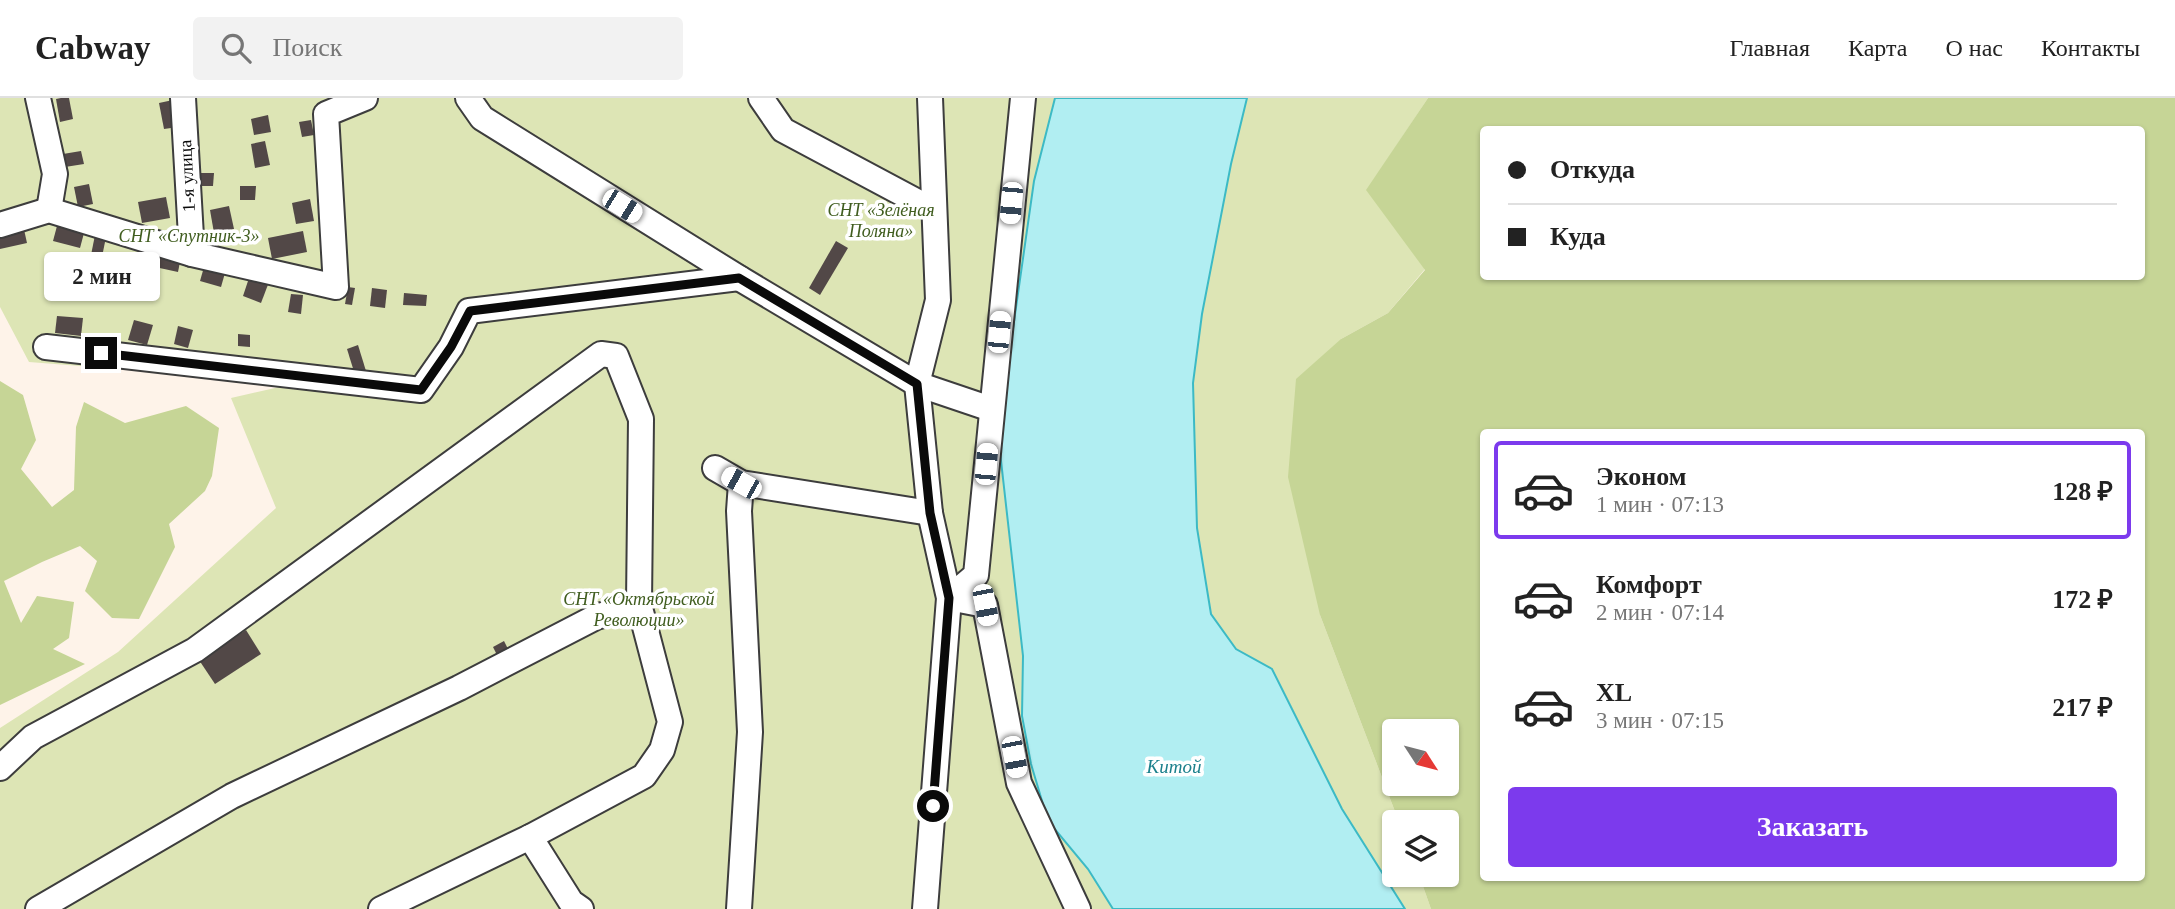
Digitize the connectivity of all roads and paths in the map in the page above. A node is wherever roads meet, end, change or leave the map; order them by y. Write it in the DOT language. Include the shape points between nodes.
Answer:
graph roads {
  1 [pos="37,98"];
  2 [pos="183,98"];
  3 [pos="365,98"];
  4 [pos="468,98"];
  5 [pos="761,98"];
  6 [pos="930,98"];
  7 [pos="1023,98"];
  8 [pos="49,210"];
  9 [pos="933,210"];
  10 [pos="0,225"];
  11 [pos="192,254"];
  12 [pos="739,278"];
  13 [pos="46,346"];
  14 [pos="917,384"];
  15 [pos="991,409"];
  16 [pos="715,468"];
  17 [pos="741,483"];
  18 [pos="930,513"];
  19 [pos="949,598"];
  20 [pos="639,604"];
  21 [pos="0,768"];
  22 [pos="530,836"];
  23 [pos="74,901"];
  24 [pos="38,909"];
  25 [pos="381,909"];
  26 [pos="581,909"];
  27 [pos="739,909"];
  28 [pos="925,909"];
  29 [pos="1078,909"];
  1 -- 8 [label="street" via="55,174"];
  2 -- 11 [label="street, 1-я улица"];
  3 -- 11 [label="street" via="326,114 336,287"];
  4 -- 12 [label="street" via="482,118"];
  5 -- 9 [label="street" via="783,130"];
  6 -- 9 [label="street"];
  7 -- 15 [label="street"];
  8 -- 10 [label="street"];
  8 -- 11 [label="street"];
  9 -- 14 [label="street" via="938,300"];
  12 -- 13 [label="street" via="470,311 421,390"];
  12 -- 14 [label="street"];
  14 -- 15 [label="street"];
  14 -- 18 [label="street"];
  15 -- 19 [label="street" via="976,575"];
  16 -- 17 [label="street"];
  17 -- 18 [label="street"];
  17 -- 27 [label="street" via="738,511 750,732"];
  18 -- 19 [label="street"];
  19 -- 28 [label="street"];
  19 -- 29 [label="street" via="985,605 1019,783"];
  20 -- 21 [label="street" via="641,419 617,356 601,354 195,650 33,737"];
  20 -- 22 [label="street" via="670,722 662,751 643,776"];
  20 -- 23 [label="street" via="596,617 232,796"];
  22 -- 25 [label="street"];
  22 -- 26 [label="street" via="571,902"];
  23 -- 24 [label="street"];
}
